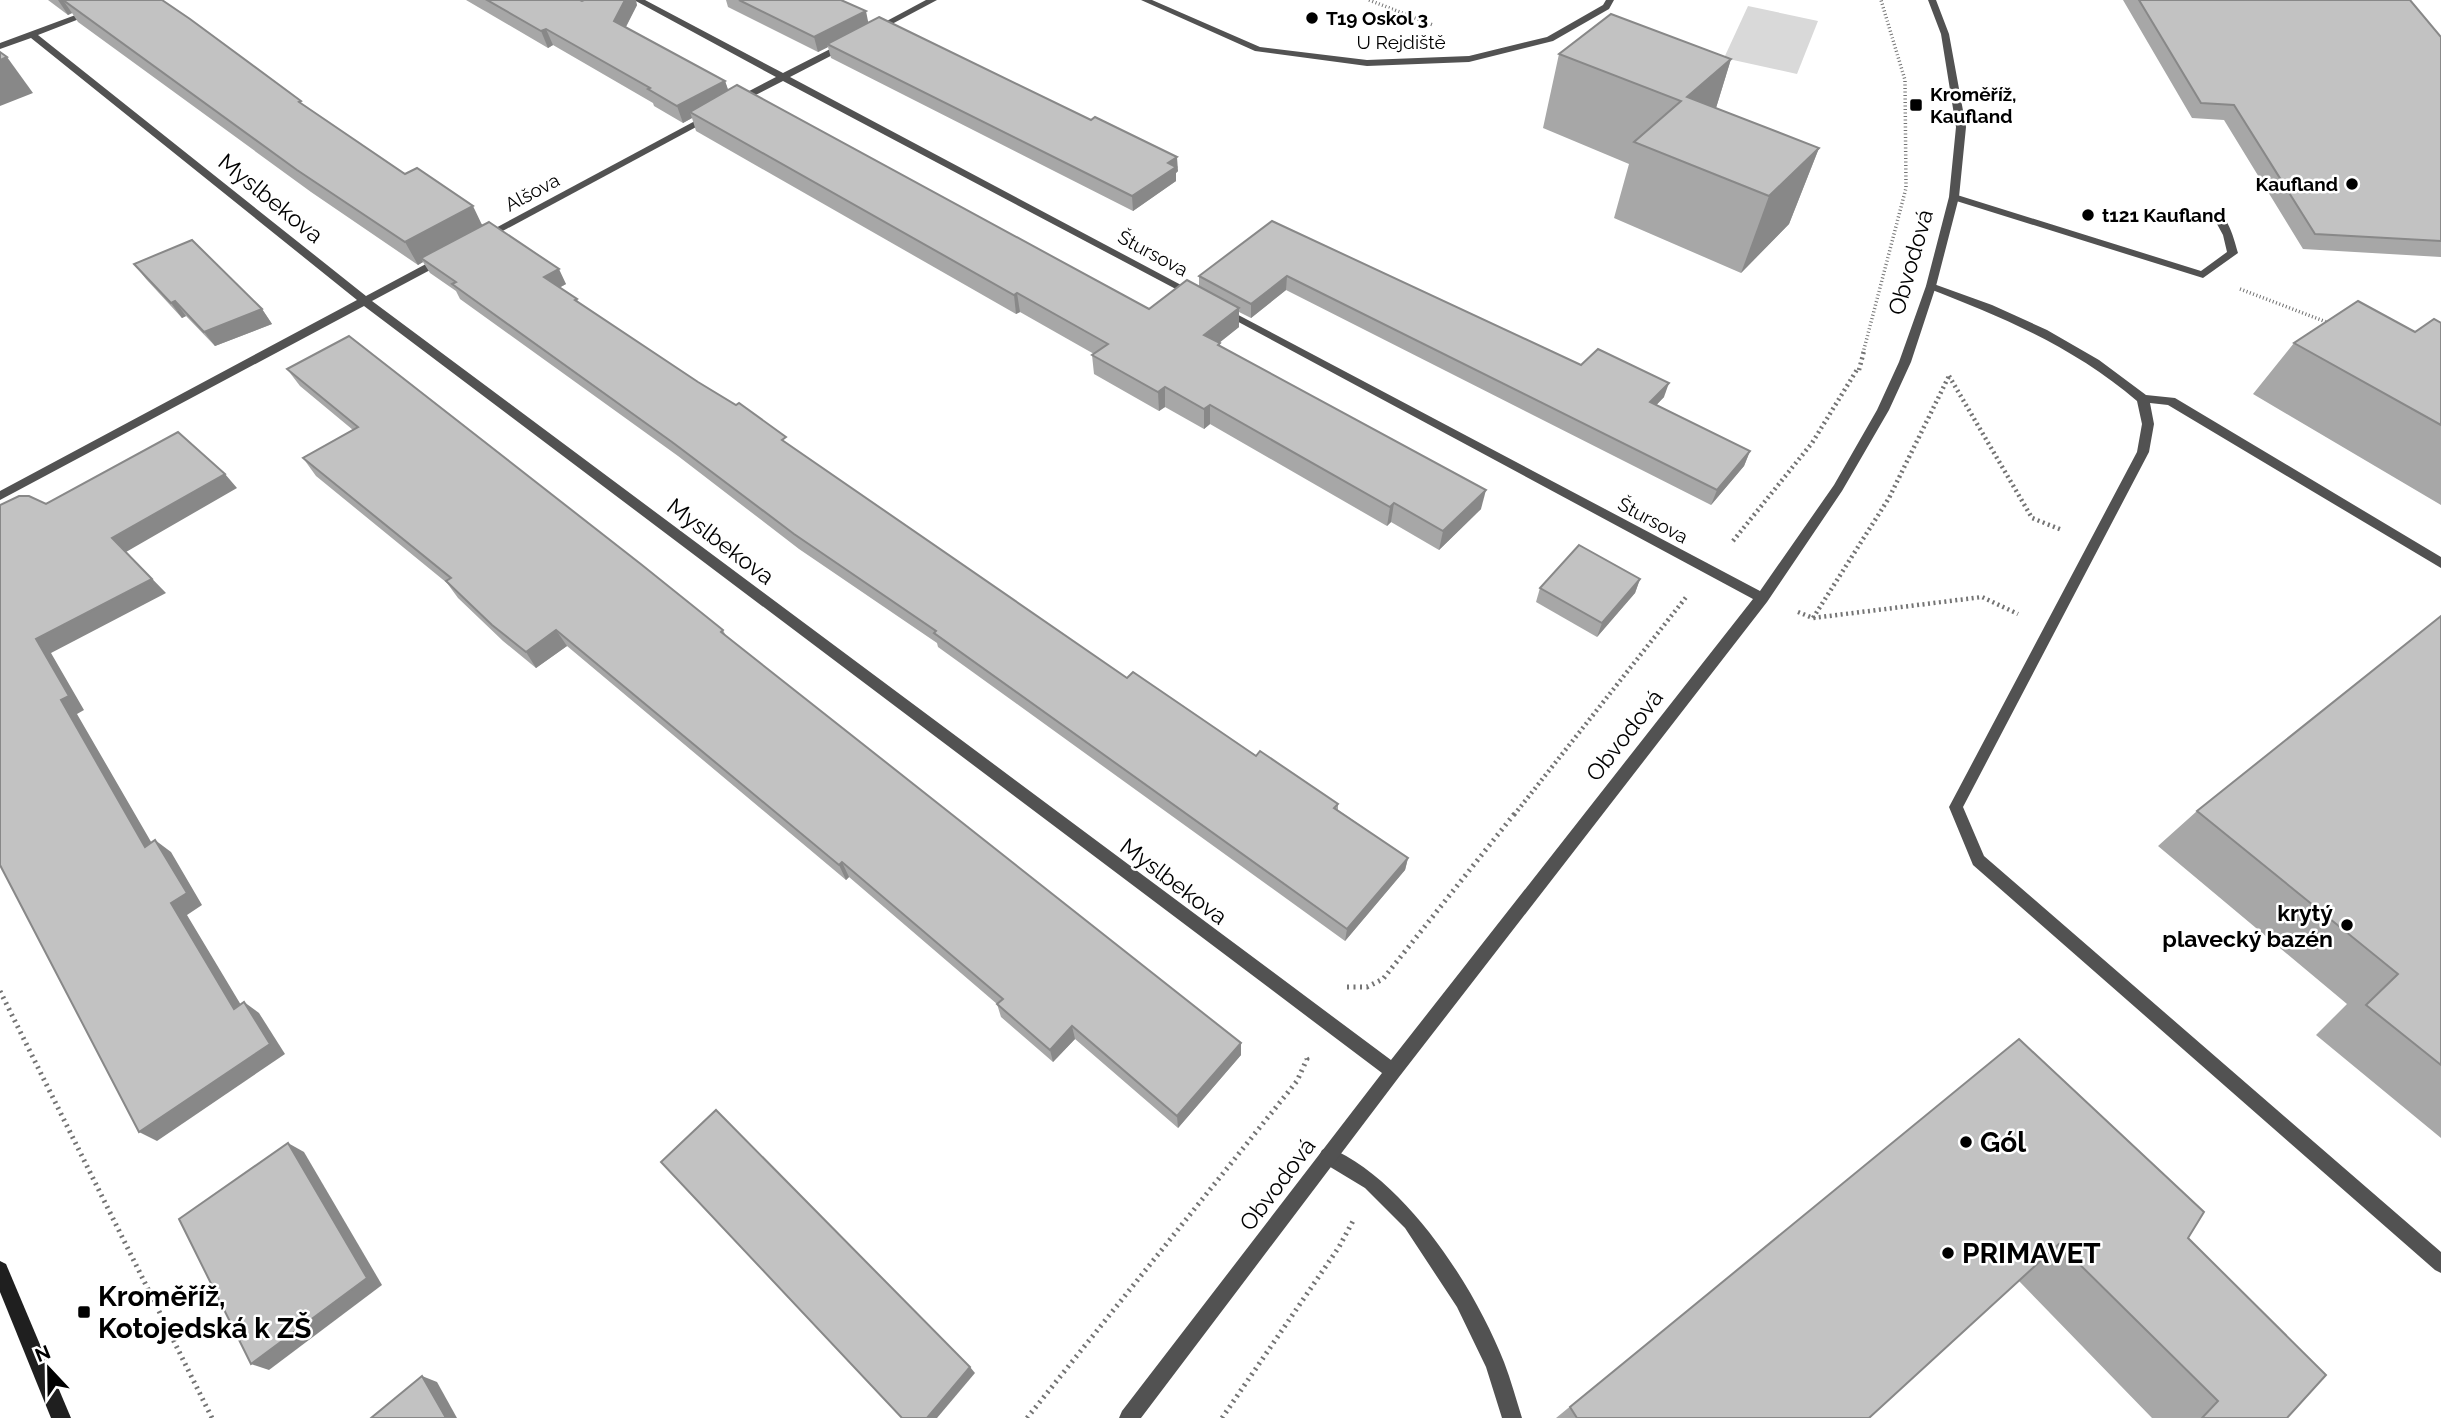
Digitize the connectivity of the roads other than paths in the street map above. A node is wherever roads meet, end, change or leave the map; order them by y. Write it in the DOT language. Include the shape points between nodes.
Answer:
graph roads {
  1 [pos="124,0"];
  2 [pos="638,0"];
  3 [pos="933,0"];
  4 [pos="1145,0"];
  5 [pos="1610,0"];
  6 [pos="1932,0"];
  7 [pos="32,34"];
  8 [pos="864,35"];
  9 [pos="852,41"];
  10 [pos="0,46"];
  11 [pos="783,76"];
  12 [pos="1954,197"];
  13 [pos="2216,213"];
  14 [pos="467,246"];
  15 [pos="454,253"];
  16 [pos="1931,286"];
  17 [pos="365,300"];
  18 [pos="1203,300"];
  19 [pos="1215,306"];
  20 [pos="2143,400"];
  21 [pos="0,496"];
  22 [pos="2441,563"];
  23 [pos="1762,598"];
  24 [pos="1393,1071"];
  25 [pos="1328,1156"];
  26 [pos="2441,1264"];
  27 [pos="0,1270"];
  28 [pos="61,1418"];
  29 [pos="1129,1418"];
  30 [pos="1512,1418"];
  1 -- 7 [label="street"];
  2 -- 11 [label="street, Štursova"];
  3 -- 8 [label="street"];
  4 -- 5 [label="street, U Rejdiště" via="1258,49 1367,63 1469,59 1550,39 1606,7"];
  6 -- 12 [label="street, Obvodová" via="1945,34 1961,127"];
  7 -- 10 [label="street"];
  7 -- 17 [label="street, Myslbekova"];
  9 -- 11 [label="street, Alšova"];
  11 -- 14 [label="street, Alšova"];
  11 -- 18 [label="street, Štursova"];
  12 -- 13 [label="street" via="2203,275 2233,253"];
  12 -- 16 [label="street, Obvodová"];
  15 -- 17 [label="street"];
  16 -- 20 [label="street" via="2024,322 2101,367"];
  16 -- 23 [label="street, Obvodová" via="1883,410 1838,488"];
  17 -- 21 [label="street"];
  17 -- 24 [label="street, Myslbekova"];
  19 -- 23 [label="street, Štursova"];
  20 -- 22 [label="street" via="2171,401"];
  20 -- 26 [label="street" via="2148,424 2143,452 1956,807 1978,860"];
  23 -- 24 [label="street, Obvodová"];
  24 -- 25 [label="street, Obvodová"];
  25 -- 29 [label="street, Obvodová"];
  25 -- 30 [label="street" via="1371,1182 1411,1222 1464,1300 1495,1364"];
  27 -- 28 [label="main road"];
}
